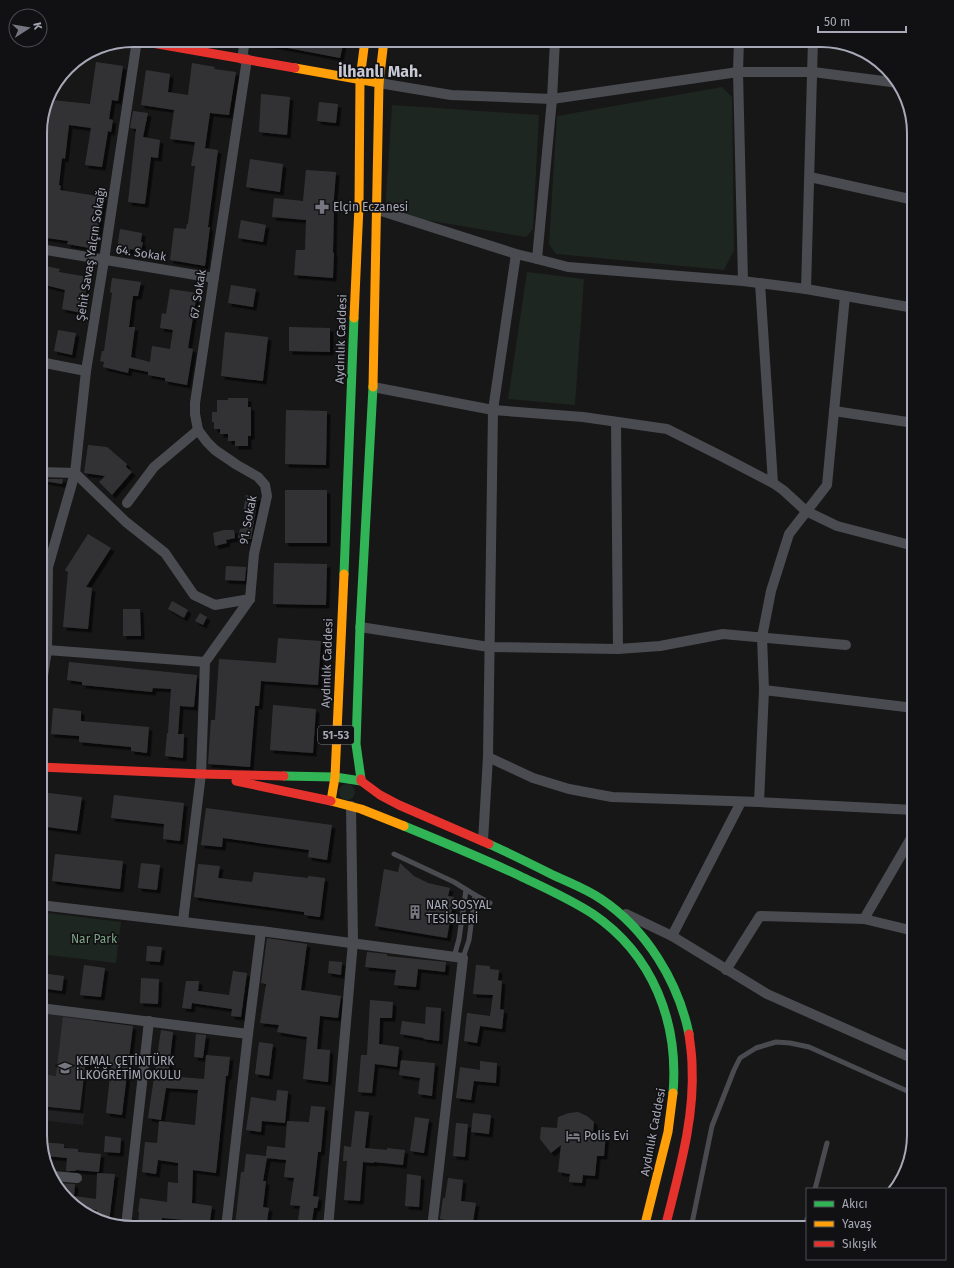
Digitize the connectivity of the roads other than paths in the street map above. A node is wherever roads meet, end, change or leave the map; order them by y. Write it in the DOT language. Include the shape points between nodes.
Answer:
graph roads {
  1 [pos="135,47"];
  2 [pos="176,47"];
  3 [pos="245,47"];
  4 [pos="364,47"];
  5 [pos="383,47"];
  6 [pos="555,47"];
  7 [pos="739,47"];
  8 [pos="813,47"];
  9 [pos="244,59"];
  10 [pos="738,72"];
  11 [pos="813,72"];
  12 [pos="360,79"];
  13 [pos="891,82"];
  14 [pos="379,83"];
  15 [pos="552,99"];
  16 [pos="810,177"];
  17 [pos="907,198"];
  18 [pos="378,210"];
  19 [pos="47,250"];
  20 [pos="516,254"];
  21 [pos="537,259"];
  22 [pos="104,260"];
  23 [pos="214,278"];
  24 [pos="743,281"];
  25 [pos="760,283"];
  26 [pos="806,289"];
  27 [pos="845,296"];
  28 [pos="907,307"];
  29 [pos="47,363"];
  30 [pos="86,371"];
  31 [pos="373,387"];
  32 [pos="493,410"];
  33 [pos="834,411"];
  34 [pos="616,422"];
  35 [pos="907,422"];
  36 [pos="198,430"];
  37 [pos="47,472"];
  38 [pos="75,473"];
  39 [pos="773,483"];
  40 [pos="127,503"];
  41 [pos="806,511"];
  42 [pos="907,544"];
  43 [pos="47,558"];
  44 [pos="250,599"];
  45 [pos="360,627"];
  46 [pos="762,637"];
  47 [pos="846,645"];
  48 [pos="489,647"];
  49 [pos="618,649"];
  50 [pos="47,650"];
  51 [pos="205,662"];
  52 [pos="764,690"];
  53 [pos="907,707"];
  54 [pos="488,756"];
  55 [pos="47,767"];
  56 [pos="201,774"];
  57 [pos="334,777"];
  58 [pos="361,781"];
  59 [pos="332,801"];
  60 [pos="741,802"];
  61 [pos="759,802"];
  62 [pos="358,803"];
  63 [pos="907,810"];
  64 [pos="483,841"];
  65 [pos="907,845"];
  66 [pos="394,854"];
  67 [pos="466,890"];
  68 [pos="475,895"];
  69 [pos="490,903"];
  70 [pos="47,906"];
  71 [pos="613,908"];
  72 [pos="864,919"];
  73 [pos="182,921"];
  74 [pos="907,929"];
  75 [pos="261,931"];
  76 [pos="672,936"];
  77 [pos="353,942"];
  78 [pos="459,957"];
  79 [pos="726,970"];
  80 [pos="47,1009"];
  81 [pos="149,1021"];
  82 [pos="248,1034"];
  83 [pos="907,1056"];
  84 [pos="907,1091"];
  85 [pos="827,1143"];
  86 [pos="58,1176"];
  87 [pos="77,1178"];
  88 [pos="815,1188"];
  89 [pos="127,1220"];
  90 [pos="227,1221"];
  91 [pos="329,1221"];
  92 [pos="433,1221"];
  93 [pos="646,1221"];
  94 [pos="667,1221"];
  95 [pos="692,1221"];
  1 -- 22 [label="street, Şehit Savaş Yalçın Sokağı"];
  2 -- 9 [label="main road"];
  3 -- 9 [label="street, 67. Sokak"];
  4 -- 12 [label="main road, Aydınlık Caddesi / 51-53"];
  5 -- 14 [label="main road, 51-53"];
  6 -- 15 [label="street"];
  7 -- 10 [label="street"];
  8 -- 11 [label="street"];
  9 -- 12 [label="main road"];
  9 -- 23 [label="street, 67. Sokak"];
  10 -- 11 [label="street"];
  10 -- 15 [label="street"];
  10 -- 24 [label="street"];
  11 -- 13 [label="street"];
  11 -- 16 [label="street"];
  12 -- 14 [label="main road"];
  12 -- 57 [label="main road, Aydınlık Caddesi / 51-53" via="358,206"];
  14 -- 15 [label="street" via="451,95"];
  14 -- 18 [label="main road, 51-53"];
  15 -- 21 [label="street"];
  16 -- 17 [label="street"];
  16 -- 26 [label="street"];
  18 -- 20 [label="street"];
  18 -- 31 [label="main road, 51-53"];
  19 -- 22 [label="street, 64. Sokak"];
  20 -- 21 [label="street"];
  20 -- 32 [label="street"];
  21 -- 24 [label="street" via="568,267"];
  22 -- 23 [label="street, 64. Sokak"];
  22 -- 30 [label="street, Şehit Savaş Yalçın Sokağı"];
  23 -- 36 [label="street, 67. Sokak" via="195,403"];
  24 -- 25 [label="street"];
  25 -- 26 [label="street"];
  25 -- 39 [label="street"];
  26 -- 27 [label="street"];
  27 -- 28 [label="street"];
  27 -- 33 [label="street"];
  29 -- 30 [label="street"];
  30 -- 38 [label="street, Şehit Savaş Yalçın Sokağı"];
  31 -- 32 [label="street"];
  31 -- 45 [label="main road, 51-53"];
  32 -- 34 [label="street"];
  32 -- 48 [label="street"];
  33 -- 35 [label="street"];
  33 -- 41 [label="street" via="827,485"];
  34 -- 39 [label="street" via="667,430"];
  34 -- 49 [label="street"];
  36 -- 40 [label="street" via="154,467"];
  36 -- 44 [label="street, 91. Sokak" via="216,450 265,484 267,496 254,554"];
  37 -- 38 [label="street"];
  38 -- 43 [label="street, Şehit Savaş Yalçın Sokağı"];
  38 -- 44 [label="street" via="126,522 165,553 194,595 214,605"];
  39 -- 41 [label="street"];
  41 -- 42 [label="street" via="837,526"];
  41 -- 46 [label="street" via="789,534 771,591"];
  44 -- 51 [label="street"];
  45 -- 48 [label="street"];
  45 -- 58 [label="main road, 51-53" via="356,744"];
  46 -- 47 [label="street"];
  46 -- 49 [label="street" via="724,634 660,646"];
  46 -- 52 [label="street"];
  48 -- 49 [label="street"];
  48 -- 54 [label="street"];
  50 -- 51 [label="street"];
  51 -- 56 [label="street"];
  52 -- 53 [label="street"];
  52 -- 61 [label="street"];
  54 -- 60 [label="street" via="533,778 569,790 612,797"];
  54 -- 64 [label="street"];
  55 -- 56 [label="main road"];
  56 -- 57 [label="main road"];
  56 -- 59 [label="main road"];
  56 -- 73 [label="street"];
  57 -- 58 [label="main road"];
  57 -- 59 [label="main road, Aydınlık Caddesi / 51-53"];
  58 -- 62 [label="main road"];
  58 -- 64 [label="main road" via="386,798"];
  59 -- 62 [label="main road, Aydınlık Caddesi"];
  60 -- 61 [label="street"];
  60 -- 76 [label="street"];
  61 -- 63 [label="street"];
  62 -- 77 [label="street"];
  62 -- 93 [label="main road, Aydınlık Caddesi" via="491,862 581,906 624,940 649,975 667,1013 674,1077 670,1119"];
  64 -- 71 [label="main road" via="589,892"];
  65 -- 72 [label="street"];
  66 -- 67 [label="lane"];
  67 -- 68 [label="lane"];
  67 -- 78 [label="lane"];
  68 -- 69 [label="lane"];
  68 -- 78 [label="lane" via="468,940"];
  70 -- 73 [label="street"];
  71 -- 76 [label="street"];
  71 -- 94 [label="main road" via="639,932 656,953 680,1001 692,1045 694,1068 688,1132"];
  72 -- 74 [label="street"];
  72 -- 79 [label="street" via="760,916"];
  73 -- 75 [label="street"];
  75 -- 77 [label="street"];
  75 -- 82 [label="street"];
  76 -- 79 [label="street"];
  77 -- 78 [label="street"];
  77 -- 91 [label="street"];
  78 -- 92 [label="street"];
  79 -- 83 [label="street" via="767,994"];
  80 -- 81 [label="street"];
  81 -- 82 [label="street"];
  81 -- 89 [label="street"];
  82 -- 90 [label="street"];
  84 -- 95 [label="lane" via="805,1046 776,1042 746,1053 740,1058 734,1070 712,1126"];
  85 -- 88 [label="lane"];
  86 -- 87 [label="street"];
}
